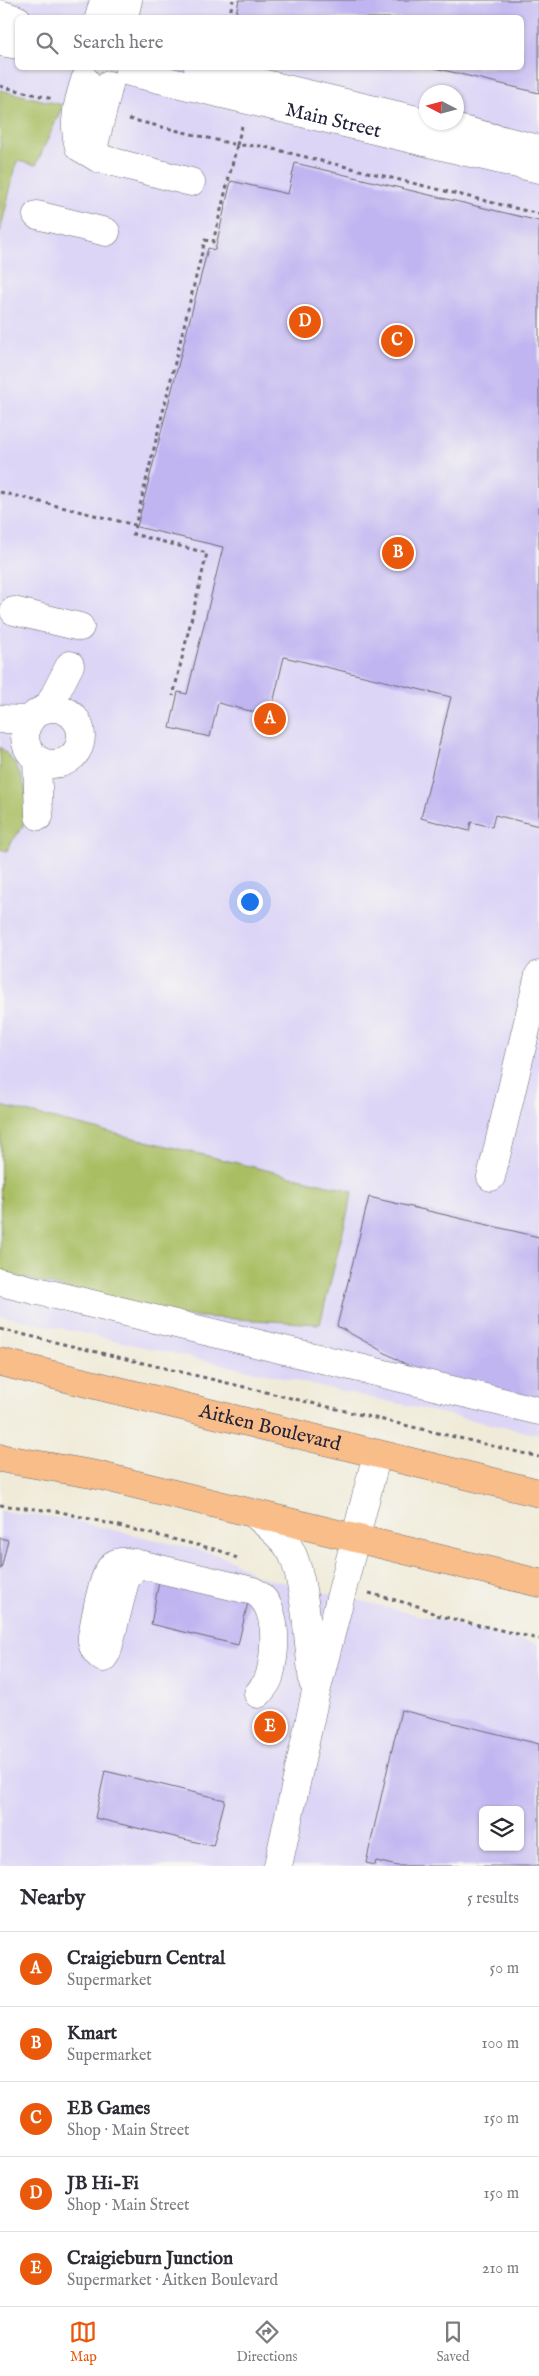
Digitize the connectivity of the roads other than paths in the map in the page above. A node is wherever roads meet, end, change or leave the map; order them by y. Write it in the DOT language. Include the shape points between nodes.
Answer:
graph roads {
  1 [pos="104,0"];
  2 [pos="128,0"];
  3 [pos="0,14"];
  4 [pos="101,15"];
  5 [pos="125,15"];
  6 [pos="15,19"];
  7 [pos="0,42"];
  8 [pos="15,44"];
  9 [pos="207,70"];
  10 [pos="106,74"];
  11 [pos="419,120"];
  12 [pos="461,130"];
  13 [pos="539,149"];
  14 [pos="539,169"];
  15 [pos="191,182"];
  16 [pos="37,215"];
  17 [pos="106,232"];
  18 [pos="14,612"];
  19 [pos="80,627"];
  20 [pos="0,719"];
  21 [pos="0,730"];
  22 [pos="539,975"];
  23 [pos="491,1177"];
  24 [pos="0,1282"];
  25 [pos="0,1362"];
  26 [pos="539,1411"];
  27 [pos="377,1454"];
  28 [pos="0,1458"];
  29 [pos="539,1493"];
  30 [pos="253,1513"];
  31 [pos="356,1538"];
  32 [pos="539,1583"];
  33 [pos="103,1658"];
  34 [pos="258,1694"];
  35 [pos="315,1696"];
  36 [pos="278,1866"];
  1 -- 4 [label="street"];
  2 -- 5 [label="street"];
  3 -- 6 [label="street"];
  7 -- 8 [label="street"];
  9 -- 11 [label="street, Main Street"];
  10 -- 14 [label="street, Main Street"];
  10 -- 15 [label="street" via="94,145 98,158"];
  12 -- 13 [label="street, Main Street"];
  16 -- 17 [label="street"];
  18 -- 19 [label="street"];
  20 -- 21 [label="street" via="45,734"];
  22 -- 23 [label="street"];
  24 -- 26 [label="street"];
  25 -- 27 [label="main road, Aitken Boulevard"];
  27 -- 29 [label="main road, Aitken Boulevard"];
  27 -- 31 [label="street"];
  28 -- 30 [label="main road" via="97,1475"];
  30 -- 31 [label="main road"];
  30 -- 35 [label="street" via="290,1549 300,1578"];
  31 -- 32 [label="main road"];
  31 -- 35 [label="street"];
  33 -- 34 [label="street" via="91,1642 106,1578 112,1565 136,1563 261,1595 271,1609 274,1641 269,1677"];
  35 -- 36 [label="street"];
}
